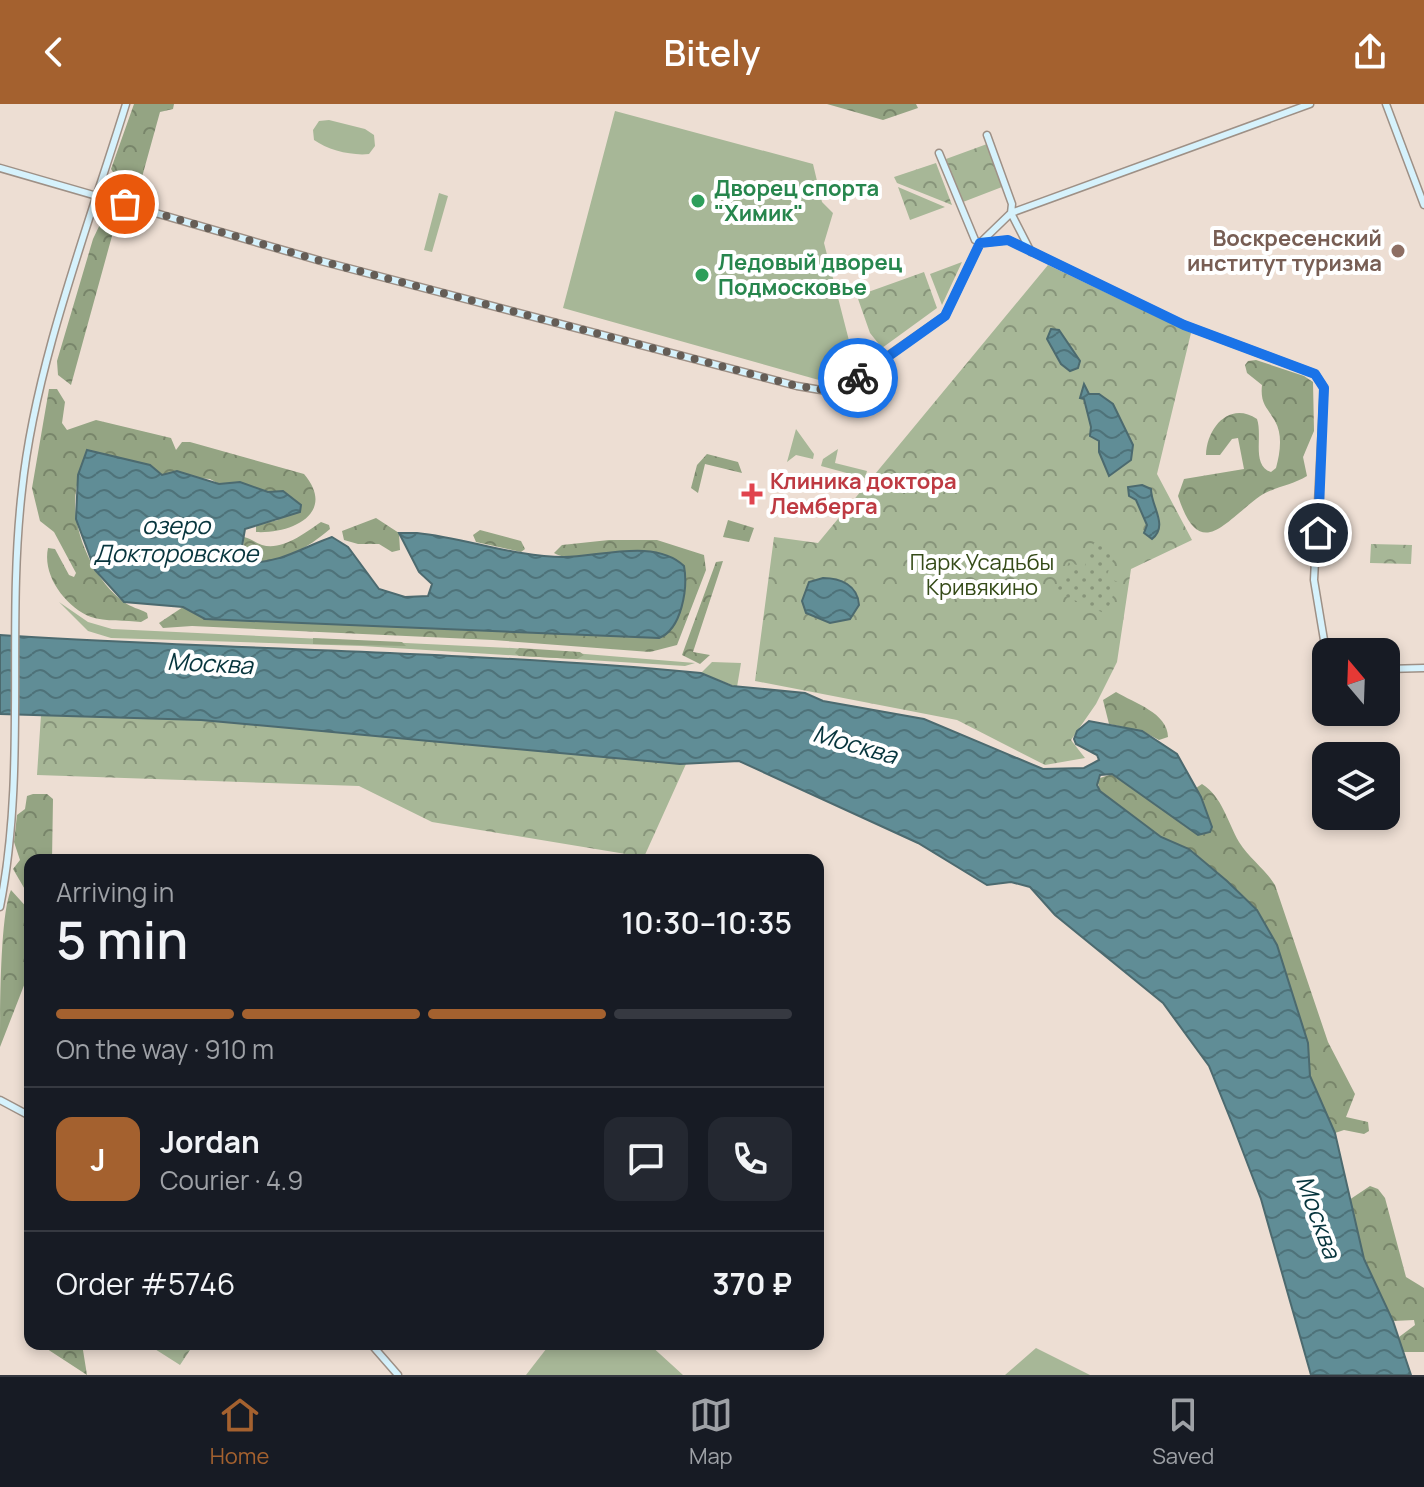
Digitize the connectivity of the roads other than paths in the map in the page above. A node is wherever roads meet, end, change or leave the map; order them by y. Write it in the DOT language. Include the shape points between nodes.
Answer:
graph roads {
  1 [pos="126,104"];
  2 [pos="1310,104"];
  3 [pos="1386,104"];
  4 [pos="987,135"];
  5 [pos="939,153"];
  6 [pos="0,168"];
  7 [pos="98,198"];
  8 [pos="1424,205"];
  9 [pos="1011,213"];
  10 [pos="980,243"];
  11 [pos="1031,252"];
  12 [pos="1324,638"];
  13 [pos="1424,668"];
  14 [pos="1400,669"];
  15 [pos="0,907"];
  16 [pos="0,1100"];
  17 [pos="24,1113"];
  18 [pos="376,1350"];
  19 [pos="398,1375"];
  1 -- 7 [label="street"];
  2 -- 9 [label="street"];
  3 -- 8 [label="street"];
  4 -- 9 [label="street"];
  5 -- 10 [label="street"];
  6 -- 7 [label="street"];
  7 -- 10 [label="street" via="827,391 840,389 945,316"];
  7 -- 15 [label="street" via="26,457 6,874"];
  9 -- 10 [label="street"];
  9 -- 11 [label="street"];
  10 -- 11 [label="street" via="1002,239"];
  11 -- 12 [label="street" via="1184,325 1321,380 1314,580"];
  13 -- 14 [label="street"];
  16 -- 17 [label="street"];
  18 -- 19 [label="street"];
}
